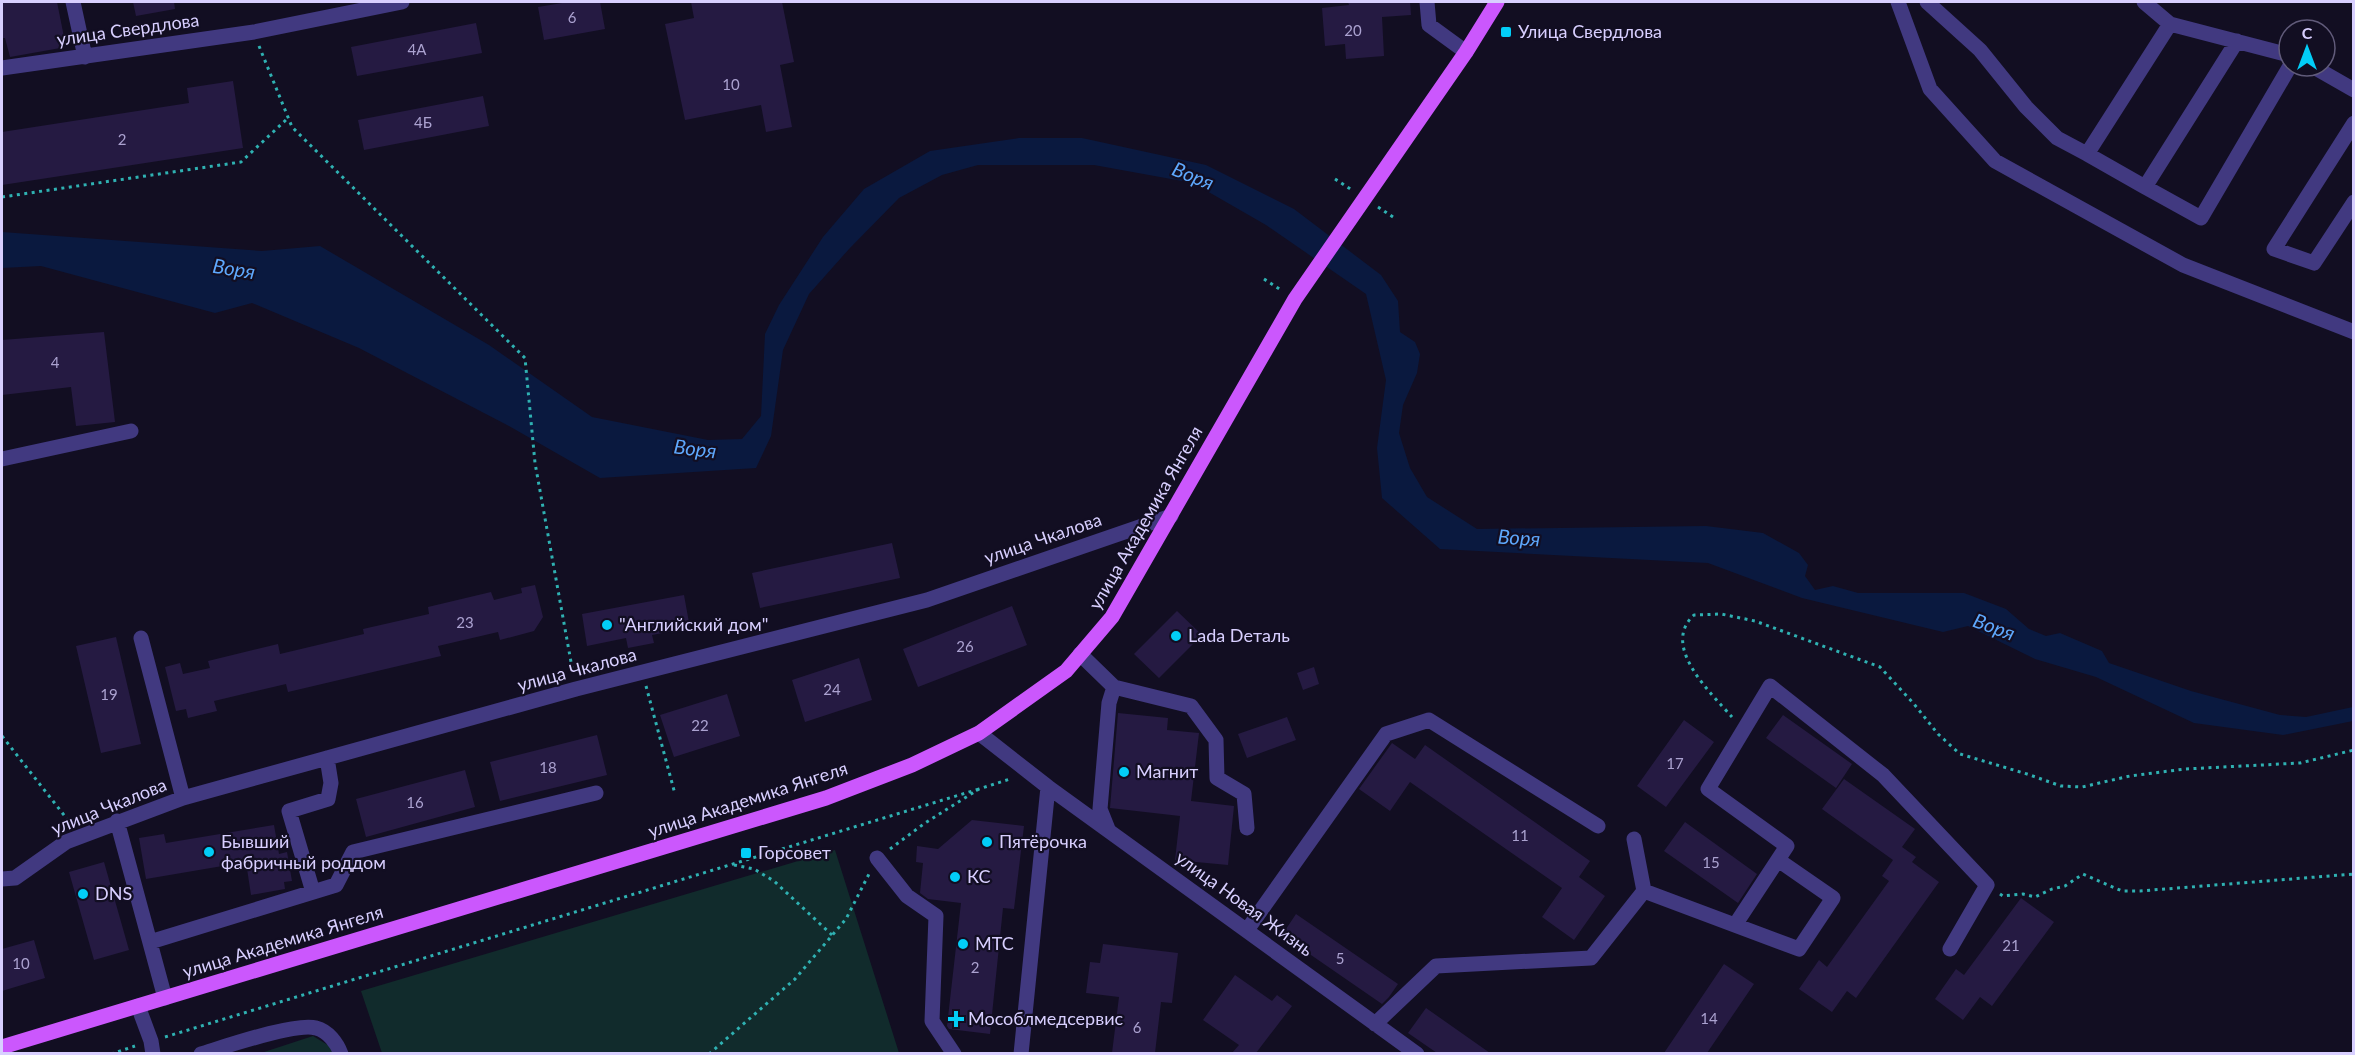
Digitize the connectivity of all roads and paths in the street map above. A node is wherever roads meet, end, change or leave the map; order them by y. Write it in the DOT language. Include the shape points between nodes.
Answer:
graph roads {
  1 [pos="73,2"];
  2 [pos="402,2"];
  3 [pos="1427,2"];
  4 [pos="1497,2"];
  5 [pos="1898,2"];
  6 [pos="1926,2"];
  7 [pos="2144,2"];
  8 [pos="2170,24"];
  9 [pos="254,32"];
  10 [pos="2237,41"];
  11 [pos="1466,52"];
  12 [pos="2277,52"];
  13 [pos="85,57"];
  14 [pos="2,68"];
  15 [pos="2283,78"];
  16 [pos="2333,78"];
  17 [pos="2354,90"];
  18 [pos="288,118"];
  19 [pos="2354,123"];
  20 [pos="2087,154"];
  21 [pos="2145,187"];
  22 [pos="2,197"];
  23 [pos="1365,198"];
  24 [pos="2354,202"];
  25 [pos="1396,219"];
  26 [pos="1264,279"];
  27 [pos="1295,299"];
  28 [pos="2354,332"];
  29 [pos="131,431"];
  30 [pos="2,459"];
  31 [pos="1171,516"];
  32 [pos="141,638"];
  33 [pos="1080,654"];
  34 [pos="642,672"];
  35 [pos="1113,687"];
  36 [pos="576,689"];
  37 [pos="1744,729"];
  38 [pos="979,733"];
  39 [pos="2,736"];
  40 [pos="2354,750"];
  41 [pos="327,758"];
  42 [pos="1028,770"];
  43 [pos="1048,787"];
  44 [pos="979,789"];
  45 [pos="596,793"];
  46 [pos="675,794"];
  47 [pos="183,798"];
  48 [pos="117,821"];
  49 [pos="1598,826"];
  50 [pos="1247,828"];
  51 [pos="1108,830"];
  52 [pos="81,837"];
  53 [pos="1634,839"];
  54 [pos="877,858"];
  55 [pos="1778,860"];
  56 [pos="732,864"];
  57 [pos="2354,874"];
  58 [pos="2,879"];
  59 [pos="1987,885"];
  60 [pos="1644,891"];
  61 [pos="313,892"];
  62 [pos="1735,925"];
  63 [pos="1246,930"];
  64 [pos="831,934"];
  65 [pos="150,942"];
  66 [pos="1950,949"];
  67 [pos="165,998"];
  68 [pos="138,1006"];
  69 [pos="1375,1024"];
  70 [pos="2,1047"];
  71 [pos="152,1047"];
  72 [pos="111,1053"];
  73 [pos="164,1053"];
  74 [pos="201,1053"];
  75 [pos="341,1053"];
  76 [pos="709,1053"];
  77 [pos="954,1053"];
  78 [pos="1022,1053"];
  79 [pos="1417,1053"];
  1 -- 13 [label="street"];
  2 -- 9 [label="street, улица Свердлова"];
  3 -- 11 [label="street" via="1429,25"];
  4 -- 11 [label="main road, улица Академика Янгеля"];
  5 -- 28 [label="street" via="1930,89 1995,161 2183,265"];
  6 -- 20 [label="street" via="1980,50 2057,138"];
  7 -- 8 [label="street"];
  8 -- 10 [label="street"];
  8 -- 20 [label="street"];
  9 -- 13 [label="street, улица Свердлова"];
  9 -- 18 [label="path"];
  10 -- 12 [label="street"];
  10 -- 21 [label="street"];
  11 -- 23 [label="main road, улица Академика Янгеля"];
  13 -- 14 [label="street, улица Свердлова"];
  15 -- 21 [label="street" via="2201,218"];
  16 -- 17 [label="street"];
  18 -- 22 [label="path" via="241,162"];
  18 -- 36 [label="path" via="292,127 525,358 536,463"];
  19 -- 24 [label="street" via="2274,249 2314,263"];
  20 -- 21 [label="street"];
  23 -- 25 [label="path"];
  23 -- 27 [label="main road, улица Академика Янгеля"];
  26 -- 27 [label="path"];
  27 -- 31 [label="main road, улица Академика Янгеля"];
  29 -- 30 [label="street"];
  31 -- 33 [label="main road, улица Академика Янгеля" via="1112,617"];
  31 -- 34 [label="street, улица Чкалова" via="927,600"];
  32 -- 47 [label="street"];
  33 -- 35 [label="street"];
  33 -- 38 [label="main road, улица Академика Янгеля" via="1066,671"];
  34 -- 36 [label="street, улица Чкалова"];
  34 -- 46 [label="path"];
  35 -- 50 [label="street" via="1191,706 1216,740 1217,778 1244,794"];
  35 -- 51 [label="street" via="1100,809"];
  36 -- 41 [label="street, улица Чкалова"];
  37 -- 40 [label="path" via="1693,670 1682,644 1685,622 1694,615 1720,614 1755,621 1880,668 1960,754 2061,786 2082,787 2185,769 2300,763"];
  37 -- 55 [label="street" via="1708,789 1787,846"];
  37 -- 59 [label="street" via="1770,686 1883,775"];
  38 -- 42 [label="street, улица Новая Жизнь"];
  38 -- 67 [label="main road, улица Академика Янгеля" via="912,765 826,798"];
  39 -- 52 [label="path"];
  41 -- 47 [label="street, улица Чкалова"];
  41 -- 61 [label="street" via="331,783 328,799 289,811"];
  42 -- 43 [label="street, улица Новая Жизнь"];
  42 -- 44 [label="path"];
  43 -- 51 [label="street, улица Новая Жизнь"];
  43 -- 78 [label="street"];
  44 -- 54 [label="path"];
  44 -- 56 [label="path"];
  45 -- 61 [label="street" via="353,852 336,885"];
  47 -- 48 [label="street, улица Чкалова"];
  48 -- 52 [label="street, улица Чкалова"];
  48 -- 65 [label="street"];
  49 -- 63 [label="street" via="1429,720 1386,734"];
  51 -- 63 [label="street, улица Новая Жизнь"];
  52 -- 58 [label="street, улица Чкалова" via="66,842 15,878"];
  53 -- 60 [label="street"];
  54 -- 64 [label="path" via="846,919"];
  54 -- 77 [label="street" via="907,896 936,916 932,1021"];
  55 -- 62 [label="street"];
  55 -- 62 [label="street" via="1833,898 1799,949"];
  56 -- 64 [label="path" via="754,869 774,881"];
  56 -- 71 [label="path"];
  57 -- 59 [label="path" via="2140,891 2122,891 2082,874 2065,886 2034,897 2003,896"];
  59 -- 66 [label="street"];
  60 -- 62 [label="street"];
  60 -- 69 [label="street" via="1591,958 1436,966"];
  61 -- 65 [label="street"];
  63 -- 69 [label="street, улица Новая Жизнь"];
  64 -- 76 [label="path" via="795,979"];
  65 -- 67 [label="street"];
  67 -- 68 [label="main road, улица Академика Янгеля"];
  68 -- 70 [label="main road, улица Академика Янгеля"];
  68 -- 71 [label="street"];
  69 -- 79 [label="street, улица Новая Жизнь"];
  71 -- 72 [label="path"];
  71 -- 73 [label="street"];
  74 -- 75 [label="street" via="285,1028 315,1028 337,1042"];
}
